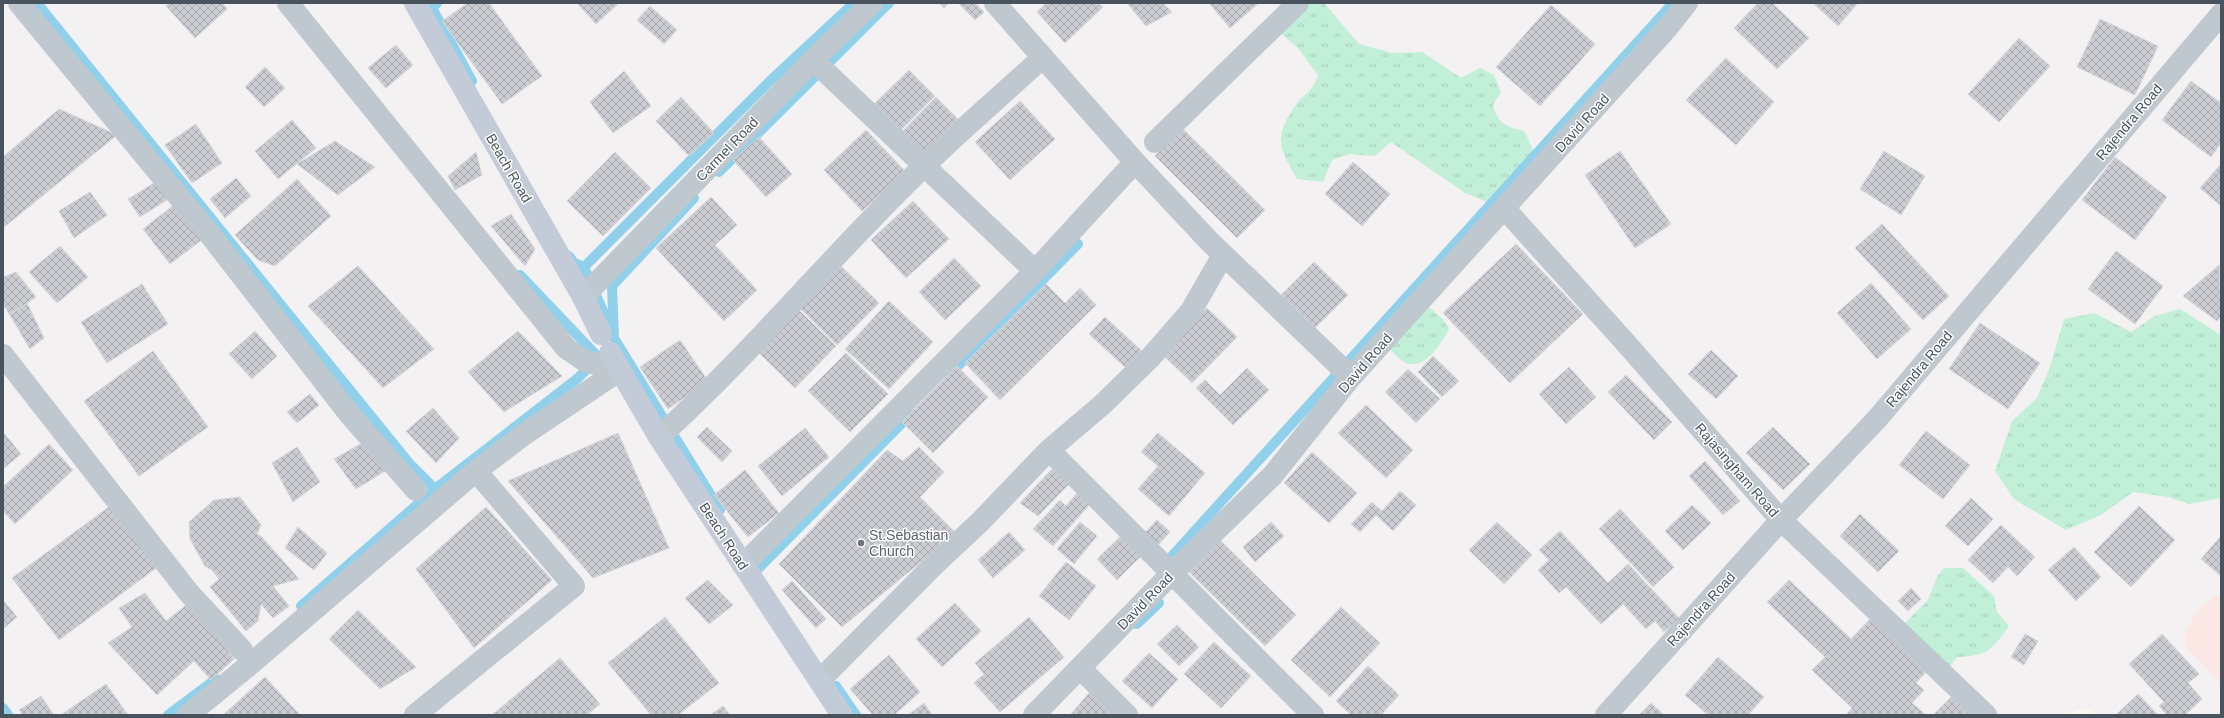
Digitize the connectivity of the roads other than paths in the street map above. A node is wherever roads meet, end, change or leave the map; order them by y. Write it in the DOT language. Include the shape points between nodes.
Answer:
graph roads {
  1 [pos="19,3"];
  2 [pos="288,3"];
  3 [pos="872,3"];
  4 [pos="995,3"];
  5 [pos="1298,3"];
  6 [pos="1687,3"];
  7 [pos="417,4"];
  8 [pos="2221,14"];
  9 [pos="1042,58"];
  10 [pos="813,60"];
  11 [pos="1155,142"];
  12 [pos="1135,162"];
  13 [pos="924,167"];
  14 [pos="1504,209"];
  15 [pos="1223,255"];
  16 [pos="1035,271"];
  17 [pos="582,297"];
  18 [pos="601,334"];
  19 [pos="3,355"];
  20 [pos="615,362"];
  21 [pos="1351,377"];
  22 [pos="659,437"];
  23 [pos="1049,450"];
  24 [pos="476,471"];
  25 [pos="416,490"];
  26 [pos="1781,520"];
  27 [pos="743,565"];
  28 [pos="1172,573"];
  29 [pos="242,650"];
  30 [pos="1080,668"];
  31 [pos="820,680"];
  32 [pos="188,715"];
  33 [pos="415,715"];
  34 [pos="842,715"];
  35 [pos="1034,715"];
  36 [pos="1127,715"];
  37 [pos="1313,715"];
  38 [pos="1606,715"];
  39 [pos="1986,715"];
  1 -- 25 [label="street" via="211,236 350,415"];
  2 -- 20 [label="street" via="566,348 585,361"];
  3 -- 10 [label="street, Carmel Road"];
  4 -- 9 [label="street"];
  5 -- 11 [label="street"];
  6 -- 14 [label="street, David Road"];
  7 -- 17 [label="main road, Beach Road"];
  8 -- 26 [label="street, Rajendra Road" via="1877,419"];
  9 -- 12 [label="street"];
  9 -- 13 [label="street"];
  10 -- 13 [label="street"];
  10 -- 17 [label="street, Carmel Road"];
  12 -- 15 [label="street"];
  12 -- 16 [label="street"];
  13 -- 16 [label="street"];
  13 -- 22 [label="street" via="720,380"];
  14 -- 21 [label="street, David Road"];
  14 -- 26 [label="street, Rajasingham Road"];
  15 -- 21 [label="street"];
  15 -- 23 [label="street" via="1191,311 1150,358 1103,404"];
  16 -- 27 [label="street"];
  17 -- 18 [label="main road, Beach Road"];
  19 -- 29 [label="street" via="189,593"];
  20 -- 22 [label="main road, Beach Road"];
  20 -- 24 [label="street"];
  21 -- 28 [label="street, David Road" via="1273,475"];
  22 -- 27 [label="main road, Beach Road"];
  23 -- 28 [label="street"];
  23 -- 31 [label="street"];
  24 -- 32 [label="street"];
  24 -- 33 [label="street" via="574,586"];
  26 -- 38 [label="street, Rajendra Road"];
  26 -- 39 [label="street, Rajasingham Road"];
  27 -- 31 [label="main road, Beach Road"];
  28 -- 30 [label="street, David Road"];
  28 -- 37 [label="street"];
  30 -- 35 [label="street, David Road"];
  30 -- 36 [label="street"];
  31 -- 34 [label="main road, Beach Road"];
}
